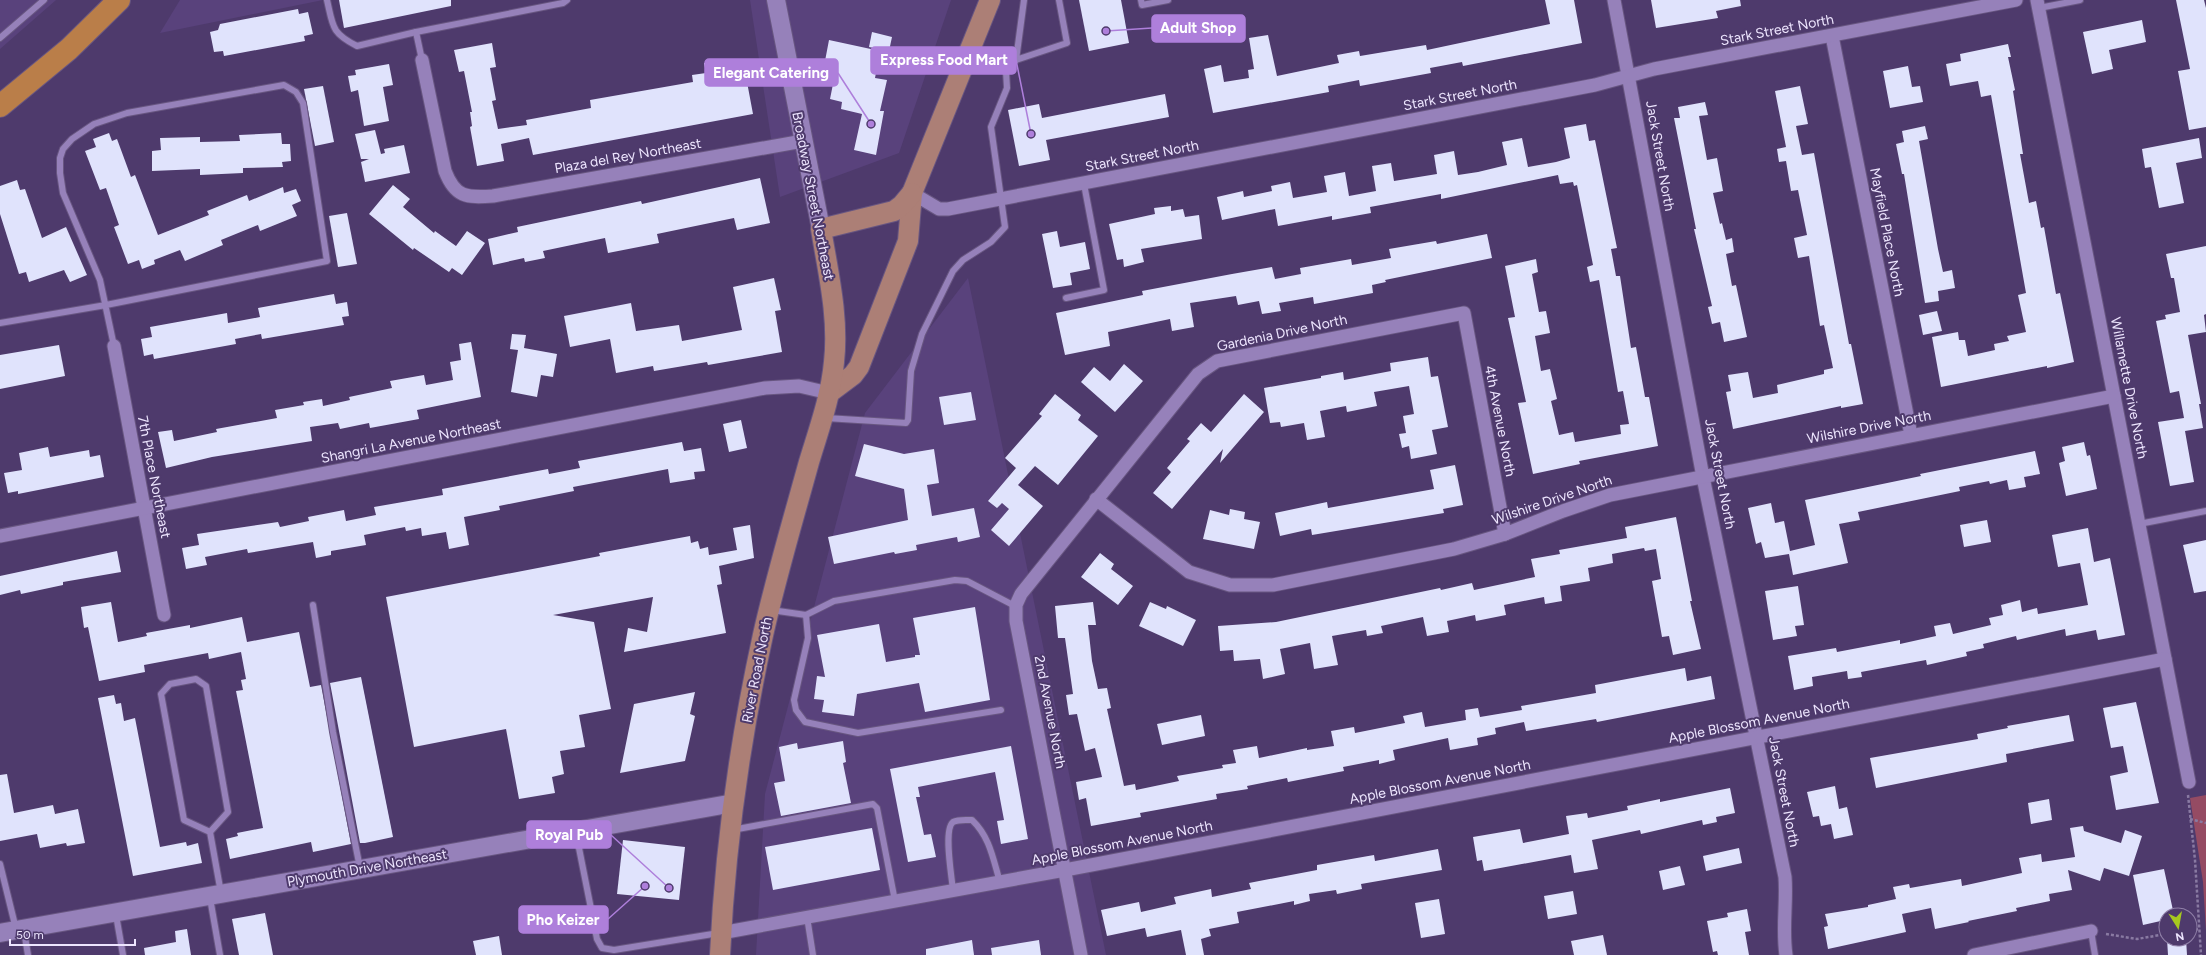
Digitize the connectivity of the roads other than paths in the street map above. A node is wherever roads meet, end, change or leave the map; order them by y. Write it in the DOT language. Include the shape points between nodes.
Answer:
graph roads {
  1 [pos="44,0"];
  2 [pos="119,0"];
  3 [pos="327,0"];
  4 [pos="567,0"];
  5 [pos="776,0"];
  6 [pos="990,0"];
  7 [pos="1024,0"];
  8 [pos="1059,0"];
  9 [pos="1141,0"];
  10 [pos="1168,0"];
  11 [pos="1614,0"];
  12 [pos="2016,0"];
  13 [pos="2080,0"];
  14 [pos="2038,4"];
  15 [pos="416,32"];
  16 [pos="1832,36"];
  17 [pos="0,38"];
  18 [pos="969,52"];
  19 [pos="422,60"];
  20 [pos="1016,60"];
  21 [pos="1006,71"];
  22 [pos="1629,75"];
  23 [pos="0,106"];
  24 [pos="803,141"];
  25 [pos="1084,184"];
  26 [pos="912,193"];
  27 [pos="1000,200"];
  28 [pos="821,229"];
  29 [pos="1066,298"];
  30 [pos="106,305"];
  31 [pos="1464,313"];
  32 [pos="0,323"];
  33 [pos="114,346"];
  34 [pos="829,393"];
  35 [pos="2114,396"];
  36 [pos="822,417"];
  37 [pos="1911,435"];
  38 [pos="1703,476"];
  39 [pos="1096,499"];
  40 [pos="144,509"];
  41 [pos="2206,511"];
  42 [pos="2139,524"];
  43 [pos="1505,534"];
  44 [pos="0,536"];
  45 [pos="313,605"];
  46 [pos="1016,608"];
  47 [pos="769,610"];
  48 [pos="164,615"];
  49 [pos="806,616"];
  50 [pos="2166,659"];
  51 [pos="1001,710"];
  52 [pos="1756,738"];
  53 [pos="2190,782"];
  54 [pos="734,803"];
  55 [pos="576,831"];
  56 [pos="731,831"];
  57 [pos="210,832"];
  58 [pos="0,864"];
  59 [pos="360,869"];
  60 [pos="1065,870"];
  61 [pos="1000,882"];
  62 [pos="953,891"];
  63 [pos="216,895"];
  64 [pos="895,901"];
  65 [pos="115,913"];
  66 [pos="806,917"];
  67 [pos="13,931"];
  68 [pos="2091,931"];
  69 [pos="721,933"];
  70 [pos="28,955"];
  71 [pos="123,955"];
  72 [pos="220,955"];
  73 [pos="720,955"];
  74 [pos="813,955"];
  75 [pos="1082,955"];
  76 [pos="1786,955"];
  77 [pos="1974,955"];
  78 [pos="2095,955"];
  1 -- 17 [label="lane"];
  2 -- 23 [label="highway" via="69,49"];
  3 -- 15 [label="lane" via="333,28 341,38 357,46"];
  4 -- 15 [label="lane" via="563,3"];
  5 -- 24 [label="street, Broadway Street Northeast"];
  6 -- 18 [label="main road"];
  7 -- 20 [label="lane"];
  8 -- 20 [label="lane" via="1067,43"];
  9 -- 10 [label="lane" via="1142,5"];
  11 -- 22 [label="street, Jack Street North"];
  12 -- 16 [label="street, Stark Street North"];
  13 -- 14 [label="lane"];
  14 -- 35 [label="street, Willamette Drive North"];
  15 -- 19 [label="lane"];
  16 -- 22 [label="street, Stark Street North"];
  16 -- 37 [label="street, Mayfield Place North"];
  18 -- 21 [label="lane" via="1000,63"];
  18 -- 26 [label="main road"];
  19 -- 24 [label="street, Plaza del Rey Northeast" via="445,171 450,184 459,194 475,197 493,196"];
  20 -- 21 [label="lane"];
  21 -- 27 [label="lane" via="1007,88 991,127"];
  22 -- 25 [label="street, Stark Street North" via="1588,87"];
  22 -- 38 [label="street, Jack Street North"];
  24 -- 28 [label="street, Broadway Street Northeast"];
  25 -- 27 [label="street, Stark Street North"];
  25 -- 29 [label="lane" via="1104,290"];
  26 -- 27 [label="street, Stark Street North" via="939,209"];
  26 -- 28 [label="main road" via="894,211"];
  26 -- 34 [label="main road" via="908,241 859,367 853,375"];
  27 -- 36 [label="lane" via="1005,227 991,242 963,260 953,271 922,334 911,371 906,423"];
  28 -- 34 [label="main road, Broadway Street Northeast" via="835,325 834,362"];
  30 -- 30 [label="lane" via="100,280 63,193 60,158 63,149 94,124 127,113 284,85 296,92 303,103 327,261"];
  30 -- 32 [label="lane"];
  30 -- 33 [label="lane"];
  31 -- 39 [label="street, Gardenia Drive North" via="1217,361 1198,374"];
  31 -- 43 [label="street, 4th Avenue North"];
  33 -- 40 [label="street, 7th Place Northeast"];
  34 -- 36 [label="main road, River Road North"];
  34 -- 40 [label="street, Shangri La Avenue Northeast" via="799,386 765,388"];
  35 -- 37 [label="street, Wilshire Drive North"];
  35 -- 42 [label="street, Willamette Drive North"];
  36 -- 47 [label="main road, River Road North"];
  37 -- 38 [label="street, Wilshire Drive North"];
  38 -- 43 [label="street, Wilshire Drive North" via="1610,495"];
  38 -- 52 [label="street, Jack Street North"];
  39 -- 43 [label="street, Wilshire Drive North" via="1189,572 1230,585 1273,585 1454,549"];
  39 -- 46 [label="street, 2nd Avenue North" via="1021,594"];
  40 -- 44 [label="street, Shangri La Avenue Northeast"];
  40 -- 48 [label="street, 7th Place Northeast"];
  41 -- 42 [label="lane"];
  42 -- 50 [label="street, Willamette Drive North"];
  45 -- 59 [label="lane" via="333,732"];
  46 -- 49 [label="lane" via="967,581 955,580 834,601"];
  46 -- 60 [label="street, 2nd Avenue North" via="1016,621"];
  47 -- 49 [label="lane"];
  47 -- 54 [label="main road, River Road North" via="746,719"];
  49 -- 51 [label="lane" via="808,638 794,700 796,710 805,722 858,733"];
  50 -- 52 [label="street, Apple Blossom Avenue North"];
  50 -- 53 [label="street, Willamette Drive North"];
  52 -- 60 [label="street, Apple Blossom Avenue North"];
  52 -- 76 [label="street, Jack Street North" via="1785,877 1783,927"];
  54 -- 55 [label="street, Plymouth Drive Northeast"];
  54 -- 56 [label="main road, River Road North"];
  55 -- 59 [label="street, Plymouth Drive Northeast"];
  55 -- 69 [label="lane" via="597,938 602,948 614,950"];
  56 -- 64 [label="lane" via="873,804 877,808"];
  56 -- 69 [label="main road, River Road North"];
  57 -- 57 [label="lane" via="228,812 206,686 196,679 170,684 161,694 184,820"];
  57 -- 63 [label="lane"];
  58 -- 67 [label="lane"];
  59 -- 63 [label="street, Plymouth Drive Northeast"];
  60 -- 61 [label="street, Apple Blossom Avenue North"];
  60 -- 75 [label="street, 2nd Avenue North"];
  61 -- 62 [label="street, Apple Blossom Avenue North"];
  61 -- 62 [label="lane" via="989,842 980,828 972,820 958,820 952,823 948,832"];
  62 -- 64 [label="street, Apple Blossom Avenue North"];
  63 -- 65 [label="street, Plymouth Drive Northeast"];
  63 -- 72 [label="lane"];
  64 -- 66 [label="street, Apple Blossom Avenue North"];
  65 -- 67 [label="street, Plymouth Drive Northeast"];
  65 -- 71 [label="lane"];
  66 -- 69 [label="street, Apple Blossom Avenue North"];
  66 -- 74 [label="lane"];
  67 -- 70 [label="lane"];
  68 -- 77 [label="street"];
  68 -- 78 [label="lane"];
  69 -- 73 [label="main road, River Road North"];
}
